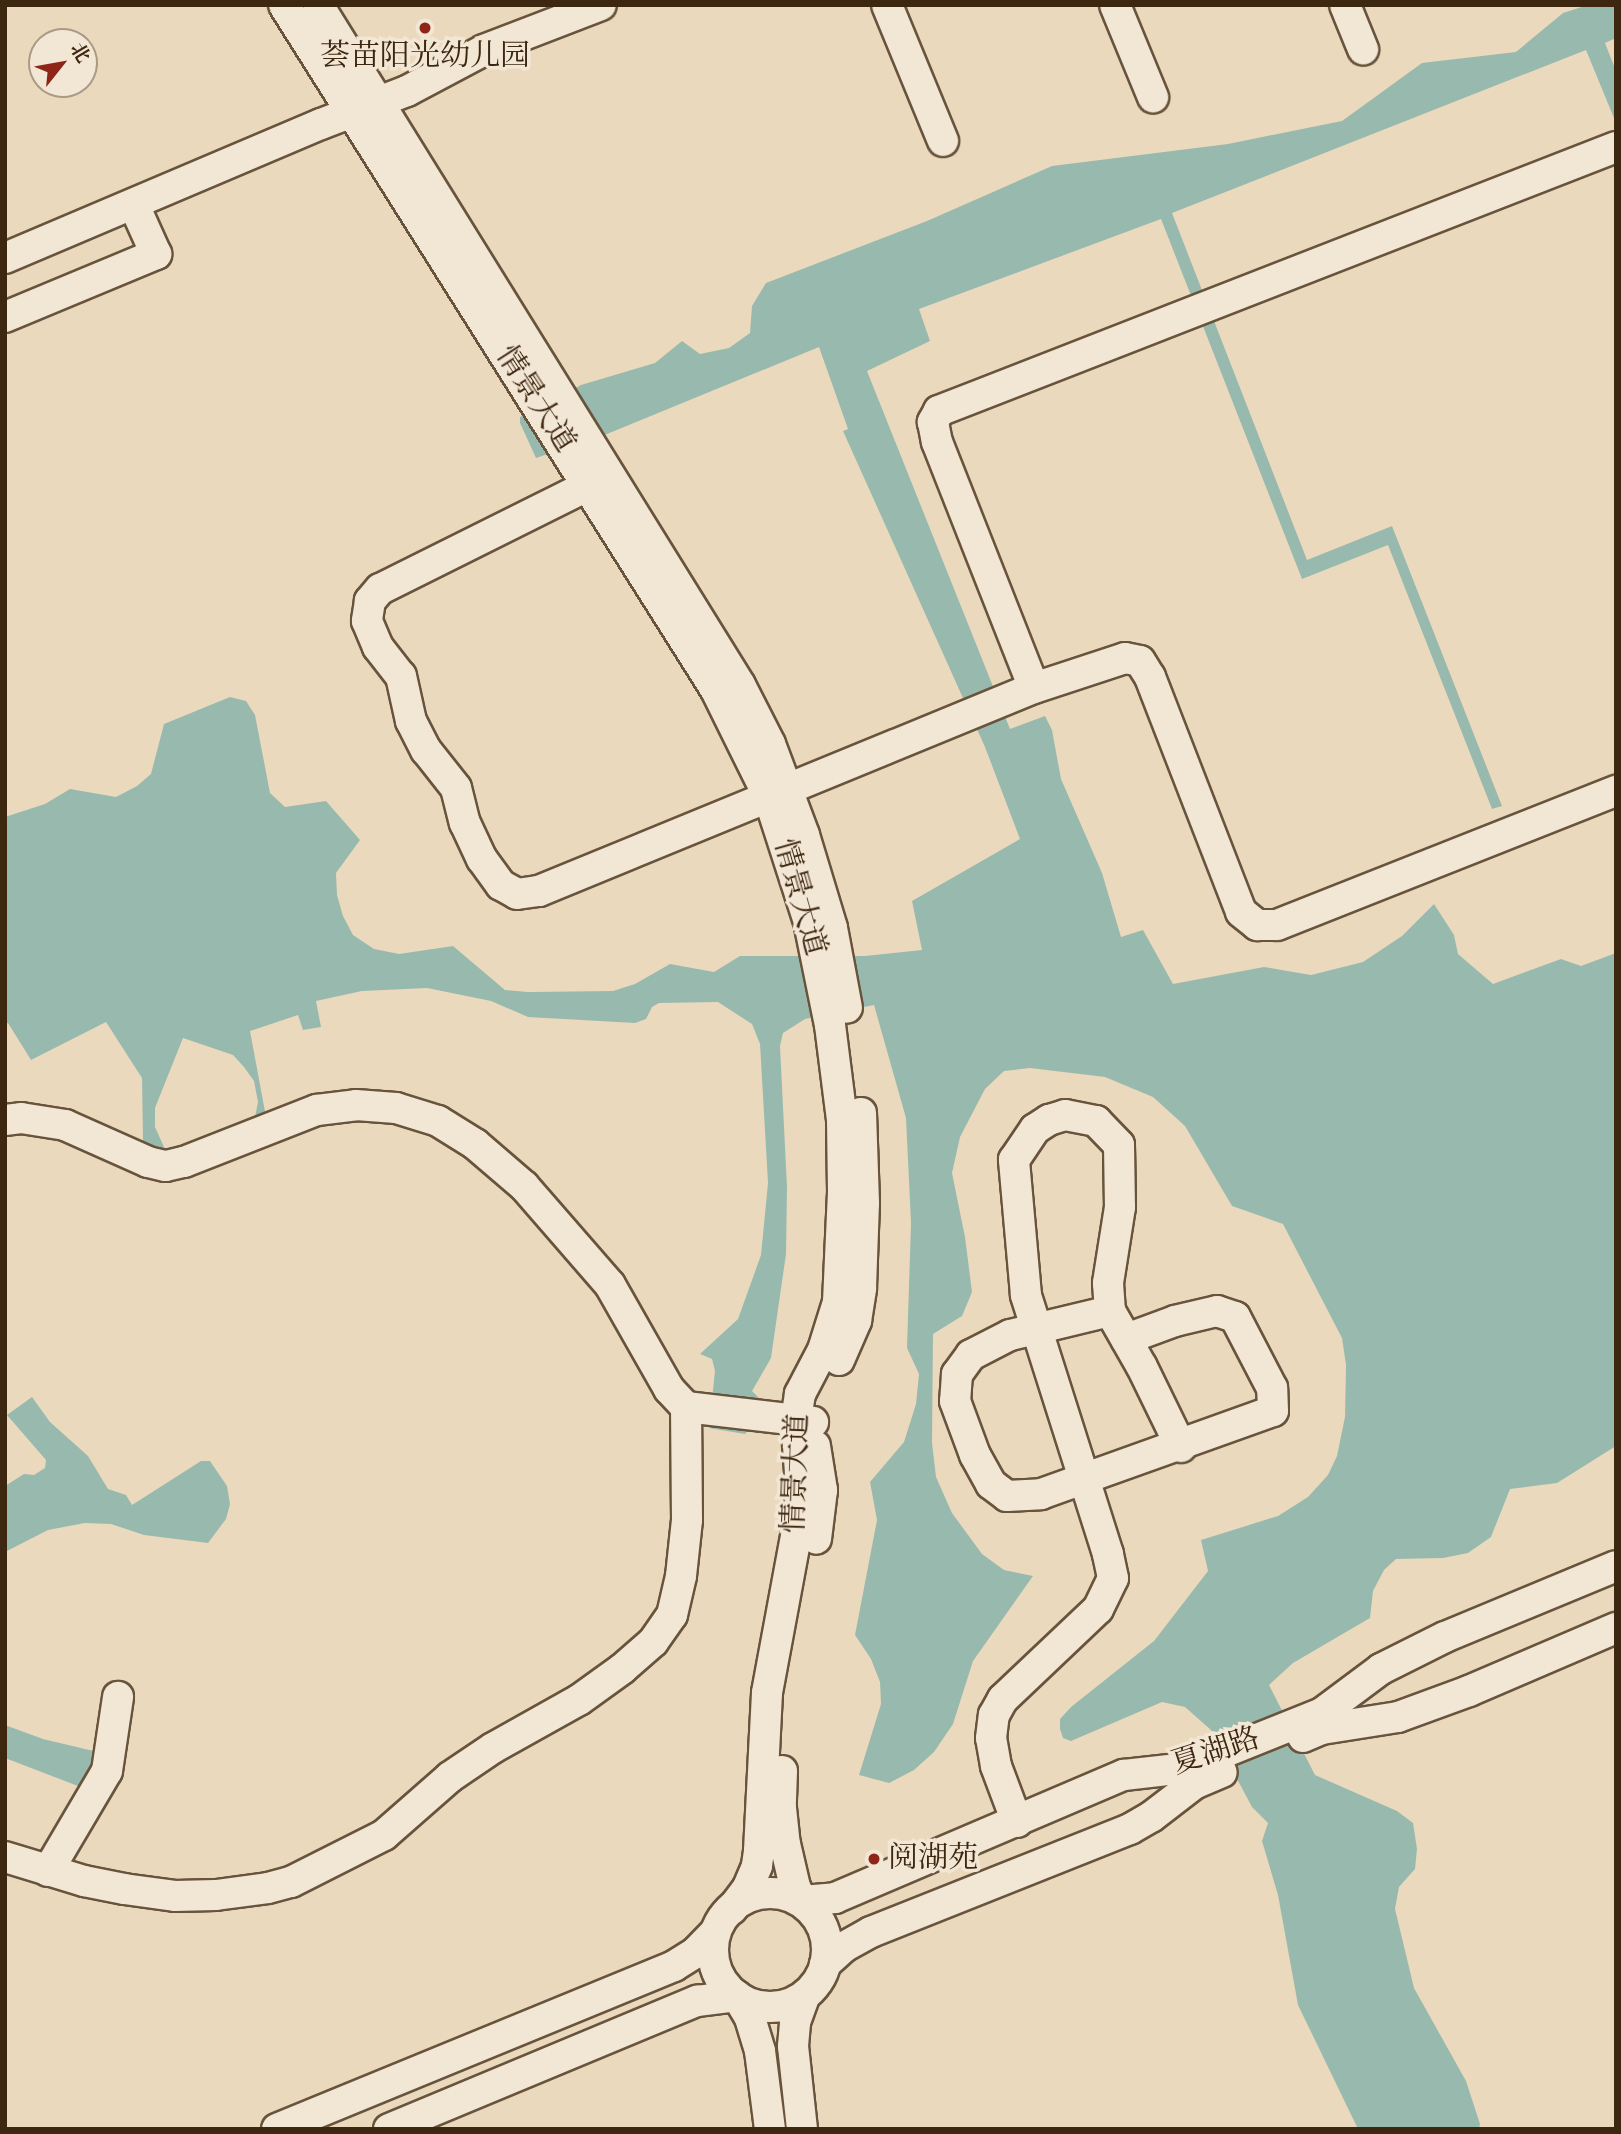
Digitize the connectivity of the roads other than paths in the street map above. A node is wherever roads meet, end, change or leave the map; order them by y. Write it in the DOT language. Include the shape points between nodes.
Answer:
graph roads {
  1 [pos="284,5"];
  2 [pos="318,5"];
  3 [pos="601,5"];
  4 [pos="887,5"];
  5 [pos="1115,5"];
  6 [pos="1345,5"];
  7 [pos="1363,48"];
  8 [pos="1153,97"];
  9 [pos="365,107"];
  10 [pos="943,141"];
  11 [pos="1614,148"];
  12 [pos="134,205"];
  13 [pos="5,258"];
  14 [pos="5,317"];
  15 [pos="592,476"];
  16 [pos="1024,693"];
  17 [pos="1616,790"];
  18 [pos="778,791"];
  19 [pos="5,1119"];
  20 [pos="1110,1311"];
  21 [pos="1037,1331"];
  22 [pos="1126,1339"];
  23 [pos="695,1408"];
  24 [pos="794,1420"];
  25 [pos="1181,1447"];
  26 [pos="1085,1480"];
  27 [pos="1616,1566"];
  28 [pos="1616,1628"];
  29 [pos="118,1697"];
  30 [pos="1305,1728"];
  31 [pos="1221,1763"];
  32 [pos="1017,1822"];
  33 [pos="5,1857"];
  34 [pos="48,1871"];
  35 [pos="802,1900"];
  36 [pos="724,1921"];
  37 [pos="825,1964"];
  38 [pos="737,1996"];
  39 [pos="804,1997"];
  40 [pos="277,2129"];
  41 [pos="389,2129"];
  42 [pos="770,2129"];
  43 [pos="802,2129"];
  1 -- 9 [label="street, 情景大道"];
  2 -- 9 [label="street, 情景大道"];
  3 -- 9 [label="street" via="484,50 407,91"];
  4 -- 10 [label="street"];
  5 -- 8 [label="street"];
  6 -- 7 [label="street"];
  9 -- 12 [label="street"];
  9 -- 15 [label="street, 情景大道"];
  11 -- 16 [label="street" via="939,411 933,422 937,442"];
  12 -- 13 [label="street"];
  12 -- 14 [label="street" via="156,254"];
  15 -- 18 [label="street, 情景大道" via="740,685 770,744"];
  15 -- 18 [label="street" via="380,589 370,601 367,621 378,647 401,676 411,721 426,750 456,788 465,823 482,859 501,885 517,894 538,891"];
  16 -- 17 [label="street" via="1125,658 1140,661 1241,912 1257,925 1278,925"];
  16 -- 18 [label="street"];
  18 -- 24 [label="street, 情景大道" via="822,931 862,1113 864,1203 856,1321 818,1399"];
  19 -- 23 [label="street" via="65,1125 166,1166 317,1110 396,1108 438,1121 475,1144 524,1186 610,1285 669,1389"];
  20 -- 21 [label="street"];
  20 -- 21 [label="street" via="1108,1283 1120,1207 1119,1145 1096,1121 1065,1115 1035,1129 1014,1160 1026,1296"];
  20 -- 22 [label="street"];
  21 -- 26 [label="street"];
  21 -- 26 [label="street" via="1010,1335 971,1354 957,1374 955,1401 975,1455 991,1484 1007,1496 1041,1494"];
  22 -- 25 [label="street"];
  22 -- 25 [label="street" via="1217,1311 1235,1317 1272,1388 1273,1411"];
  23 -- 24 [label="street"];
  23 -- 34 [label="street" via="681,1576 672,1615 653,1642 579,1700 450,1777 384,1835 314,1873 279,1885 248,1892 175,1896"];
  24 -- 35 [label="street, 情景大道" via="822,1490 787,1695 781,1785 785,1844"];
  24 -- 36 [label="street, 情景大道" via="801,1485 799,1520 767,1693 758,1859 747,1889"];
  25 -- 26 [label="street"];
  26 -- 32 [label="street" via="1113,1578 1098,1609 1003,1699 994,1715 991,1738 996,1766"];
  27 -- 30 [label="street, 夏湖路" via="1445,1637 1381,1669"];
  28 -- 30 [label="street, 夏湖路" via="1398,1717"];
  29 -- 34 [label="street" via="107,1771"];
  30 -- 31 [label="street, 夏湖路"];
  31 -- 32 [label="street, 夏湖路" via="1124,1775"];
  31 -- 37 [label="street, 夏湖路" via="1130,1829 894,1922 844,1947"];
  32 -- 35 [label="street, 夏湖路" via="835,1898"];
  33 -- 34 [label="street"];
  35 -- 36 [label="street" via="770,1892 747,1899"];
  35 -- 37 [label="street" via="821,1924"];
  36 -- 38 [label="street" via="712,1950 716,1971"];
  36 -- 40 [label="street" via="695,1953 674,1966"];
  37 -- 39 [label="street"];
  38 -- 39 [label="street" via="774,2007"];
  38 -- 41 [label="street" via="698,2001"];
  38 -- 42 [label="street" via="750,2018 760,2051"];
  39 -- 43 [label="street" via="793,2046"];
}
